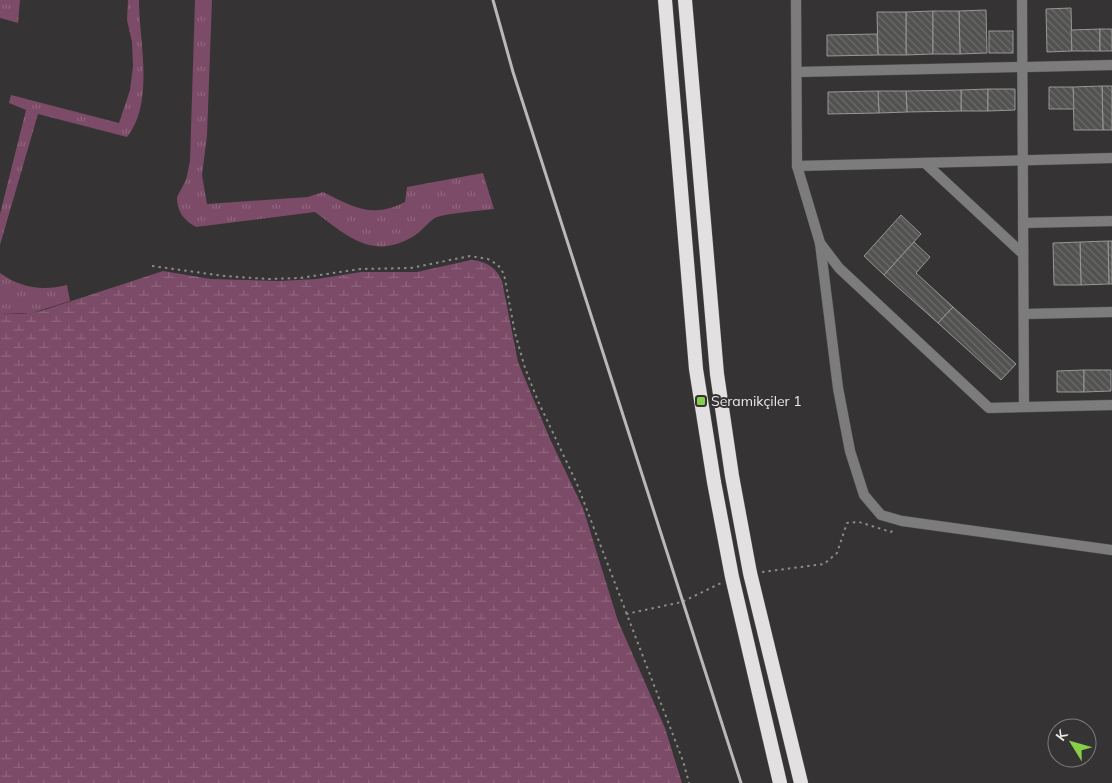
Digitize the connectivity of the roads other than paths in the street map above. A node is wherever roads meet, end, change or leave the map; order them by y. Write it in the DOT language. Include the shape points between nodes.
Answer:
graph roads {
  1 [pos="665,0"];
  2 [pos="685,0"];
  3 [pos="796,0"];
  4 [pos="1022,0"];
  5 [pos="1112,65"];
  6 [pos="1022,67"];
  7 [pos="797,72"];
  8 [pos="1112,158"];
  9 [pos="1023,160"];
  10 [pos="925,163"];
  11 [pos="797,166"];
  12 [pos="1112,221"];
  13 [pos="1023,223"];
  14 [pos="820,243"];
  15 [pos="1023,254"];
  16 [pos="1112,312"];
  17 [pos="1024,314"];
  18 [pos="1112,405"];
  19 [pos="1024,407"];
  20 [pos="1112,550"];
  21 [pos="780,783"];
  22 [pos="801,783"];
  1 -- 21 [label="highway" via="696,369 732,578"];
  2 -- 22 [label="highway" via="716,374 750,573"];
  3 -- 7 [label="street"];
  4 -- 6 [label="street"];
  5 -- 6 [label="street"];
  6 -- 7 [label="street"];
  6 -- 9 [label="street"];
  7 -- 11 [label="street"];
  8 -- 9 [label="street"];
  9 -- 10 [label="street"];
  9 -- 13 [label="street"];
  10 -- 11 [label="street"];
  10 -- 15 [label="street"];
  11 -- 14 [label="street"];
  12 -- 13 [label="street"];
  13 -- 15 [label="street"];
  14 -- 19 [label="street" via="839,268 989,408"];
  14 -- 20 [label="street" via="838,388 850,451 864,495 881,515 902,521"];
  15 -- 17 [label="street"];
  16 -- 17 [label="street"];
  17 -- 19 [label="street"];
  18 -- 19 [label="street"];
}
